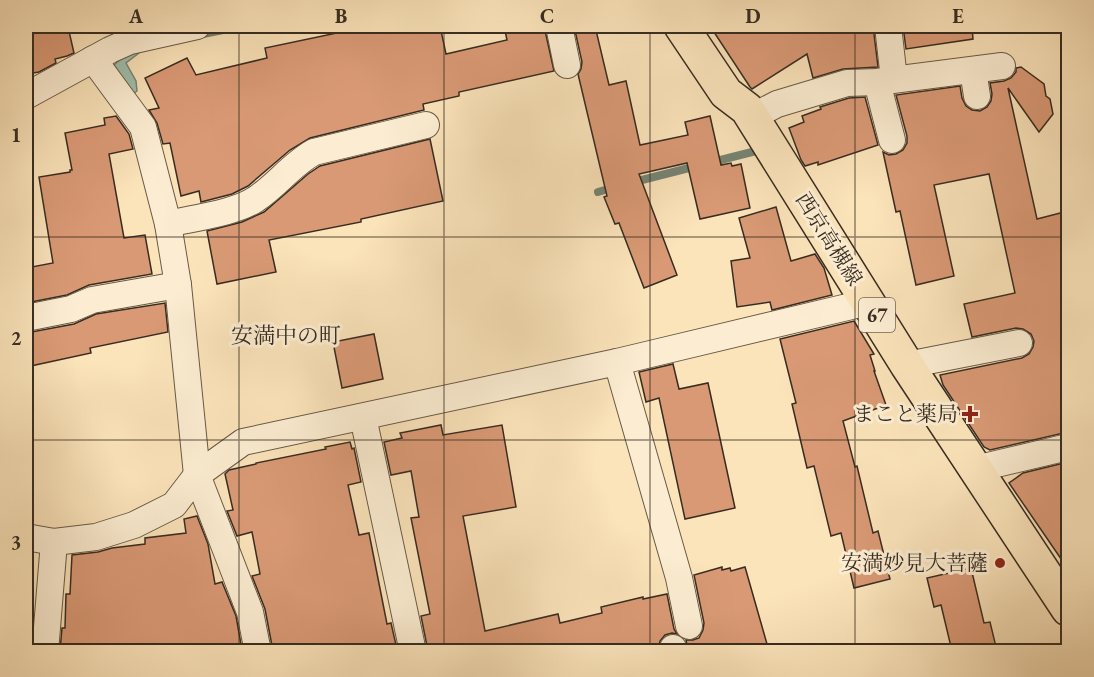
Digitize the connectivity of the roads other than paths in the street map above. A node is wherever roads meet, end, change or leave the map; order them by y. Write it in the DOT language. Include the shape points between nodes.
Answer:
graph roads {
  1 [pos="197,26"];
  2 [pos="559,26"];
  3 [pos="681,26"];
  4 [pos="888,26"];
  5 [pos="159,30"];
  6 [pos="93,59"];
  7 [pos="567,65"];
  8 [pos="1002,66"];
  9 [pos="973,70"];
  10 [pos="886,81"];
  11 [pos="26,96"];
  12 [pos="977,96"];
  13 [pos="752,117"];
  14 [pos="426,125"];
  15 [pos="892,140"];
  16 [pos="168,224"];
  17 [pos="178,285"];
  18 [pos="860,304"];
  19 [pos="26,318"];
  20 [pos="1019,344"];
  21 [pos="617,362"];
  22 [pos="908,365"];
  23 [pos="363,417"];
  24 [pos="1068,447"];
  25 [pos="975,469"];
  26 [pos="197,475"];
  27 [pos="26,537"];
  28 [pos="54,542"];
  29 [pos="1068,609"];
  30 [pos="689,626"];
  31 [pos="45,651"];
  32 [pos="258,651"];
  33 [pos="413,651"];
  1 -- 5 [label="street"];
  2 -- 7 [label="street"];
  3 -- 13 [label="main road, 西京高槻線 / 67" via="726,93"];
  4 -- 10 [label="street"];
  5 -- 6 [label="street"];
  6 -- 11 [label="street"];
  6 -- 16 [label="street" via="143,127"];
  8 -- 9 [label="street"];
  9 -- 10 [label="street"];
  9 -- 12 [label="street"];
  10 -- 13 [label="street" via="847,83 777,104"];
  10 -- 15 [label="street"];
  13 -- 22 [label="main road, 西京高槻線 / 67"];
  14 -- 16 [label="street" via="314,152 248,204"];
  16 -- 17 [label="street"];
  17 -- 19 [label="street" via="92,300"];
  17 -- 26 [label="street"];
  18 -- 21 [label="street"];
  20 -- 22 [label="street"];
  21 -- 23 [label="street"];
  21 -- 30 [label="street"];
  22 -- 25 [label="main road, 西京高槻線 / 67"];
  23 -- 26 [label="street" via="243,442"];
  23 -- 33 [label="street"];
  24 -- 25 [label="street"];
  25 -- 29 [label="main road, 西京高槻線 / 67"];
  26 -- 28 [label="street" via="174,506 134,525 96,537"];
  26 -- 32 [label="street" via="250,612"];
  27 -- 28 [label="street"];
  28 -- 31 [label="street"];
}
